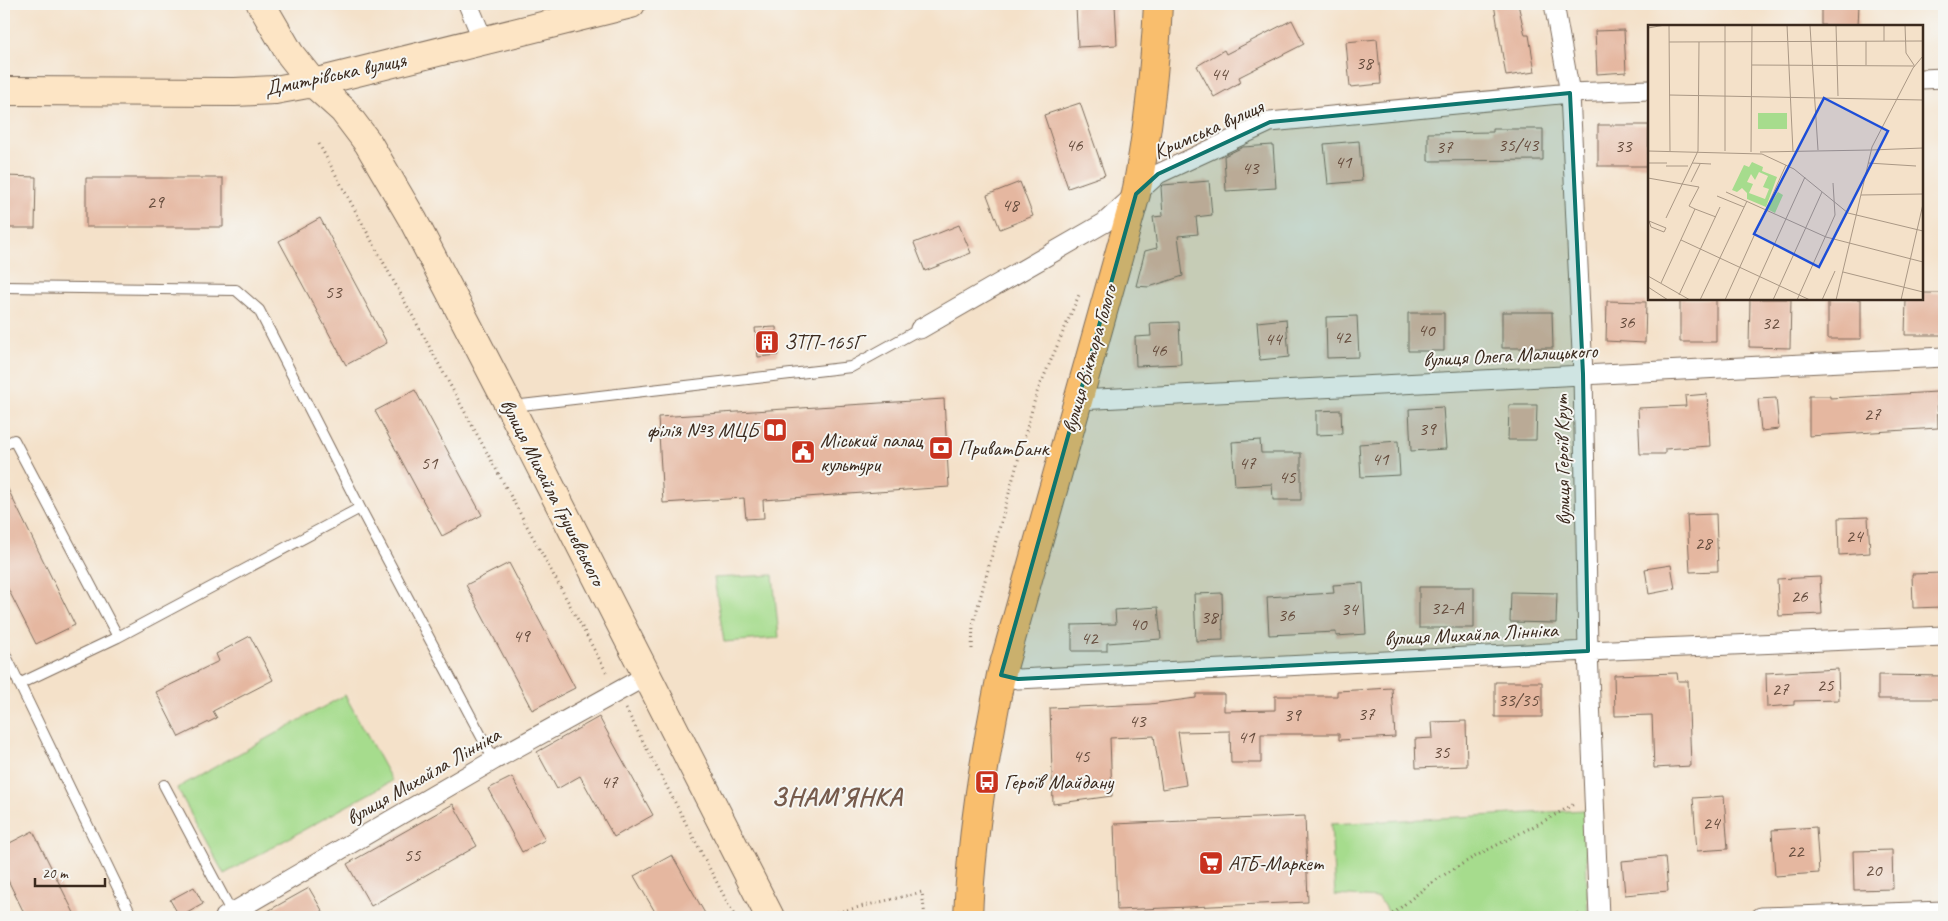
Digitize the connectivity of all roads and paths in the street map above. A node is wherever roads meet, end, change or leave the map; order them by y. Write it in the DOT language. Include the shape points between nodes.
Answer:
graph roads {
  1 [pos="261,4"];
  2 [pos="468,4"];
  3 [pos="630,4"];
  4 [pos="1158,4"];
  5 [pos="1554,4"];
  6 [pos="483,40"];
  7 [pos="1944,78"];
  8 [pos="1923,79"];
  9 [pos="313,82"];
  10 [pos="1648,90"];
  11 [pos="4,92"];
  12 [pos="1570,93"];
  13 [pos="319,144"];
  14 [pos="1136,194"];
  15 [pos="4,287"];
  16 [pos="1080,293"];
  17 [pos="920,329"];
  18 [pos="1944,356"];
  19 [pos="1583,374"];
  20 [pos="1078,400"];
  21 [pos="510,407"];
  22 [pos="4,445"];
  23 [pos="360,508"];
  24 [pos="1944,636"];
  25 [pos="118,638"];
  26 [pos="972,649"];
  27 [pos="1588,651"];
  28 [pos="4,652"];
  29 [pos="1001,675"];
  30 [pos="646,676"];
  31 [pos="20,684"];
  32 [pos="616,691"];
  33 [pos="494,760"];
  34 [pos="164,785"];
  35 [pos="1580,800"];
  36 [pos="1944,911"];
  37 [pos="229,915"];
  38 [pos="132,917"];
  39 [pos="735,917"];
  40 [pos="770,917"];
  41 [pos="818,917"];
  42 [pos="924,917"];
  43 [pos="968,917"];
  44 [pos="1390,917"];
  45 [pos="1599,917"];
  46 [pos="1761,917"];
  1 -- 9 [label="main road, вулиця Михайла Грушевського" via="290,54"];
  2 -- 6 [label="street"];
  3 -- 6 [label="main road, Дмитрівська вулиця"];
  4 -- 14 [label="main road, вулиця Віктора Голого" via="1153,87"];
  5 -- 12 [label="street, вулиця Героїв Крут"];
  6 -- 9 [label="main road, Дмитрівська вулиця"];
  7 -- 8 [label="street"];
  9 -- 11 [label="main road, Дмитрівська вулиця" via="275,90 235,92"];
  9 -- 21 [label="main road, вулиця Михайла Грушевського" via="343,110 368,143 413,220"];
  10 -- 12 [label="street, Кримська вулиця"];
  12 -- 14 [label="street, Кримська вулиця" via="1270,122 1158,174"];
  12 -- 19 [label="street, вулиця Героїв Крут"];
  13 -- 32 [label="path"];
  14 -- 17 [label="street, Кримська вулиця" via="1104,223"];
  14 -- 20 [label="main road, вулиця Віктора Голого"];
  15 -- 23 [label="lane" via="236,290 259,310"];
  16 -- 26 [label="path" via="1036,395 973,624"];
  17 -- 21 [label="lane" via="850,367"];
  18 -- 19 [label="street, вулиця Олега Малицького"];
  19 -- 20 [label="street, вулиця Олега Малицького"];
  19 -- 27 [label="street, вулиця Героїв Крут"];
  20 -- 29 [label="main road, вулиця Віктора Голого"];
  21 -- 30 [label="main road, вулиця Михайла Грушевського"];
  22 -- 25 [label="lane" via="14,440"];
  23 -- 25 [label="lane"];
  23 -- 33 [label="lane"];
  24 -- 27 [label="street, вулиця Михайла Лінніка"];
  25 -- 31 [label="lane"];
  27 -- 29 [label="street, вулиця Михайла Лінніка" via="1018,679"];
  27 -- 45 [label="street, вулиця Героїв Крут"];
  28 -- 31 [label="lane"];
  29 -- 43 [label="main road, вулиця Віктора Голого" via="982,780"];
  30 -- 32 [label="street, вулиця Михайла Лінніка"];
  30 -- 40 [label="main road, вулиця Михайла Грушевського"];
  31 -- 38 [label="lane"];
  32 -- 33 [label="street, вулиця Михайла Лінніка"];
  32 -- 39 [label="path"];
  33 -- 37 [label="street, вулиця Михайла Лінніка"];
  34 -- 37 [label="lane"];
  35 -- 44 [label="path" via="1437,879"];
  36 -- 46 [label="street"];
  41 -- 42 [label="path" via="922,892"];
}
